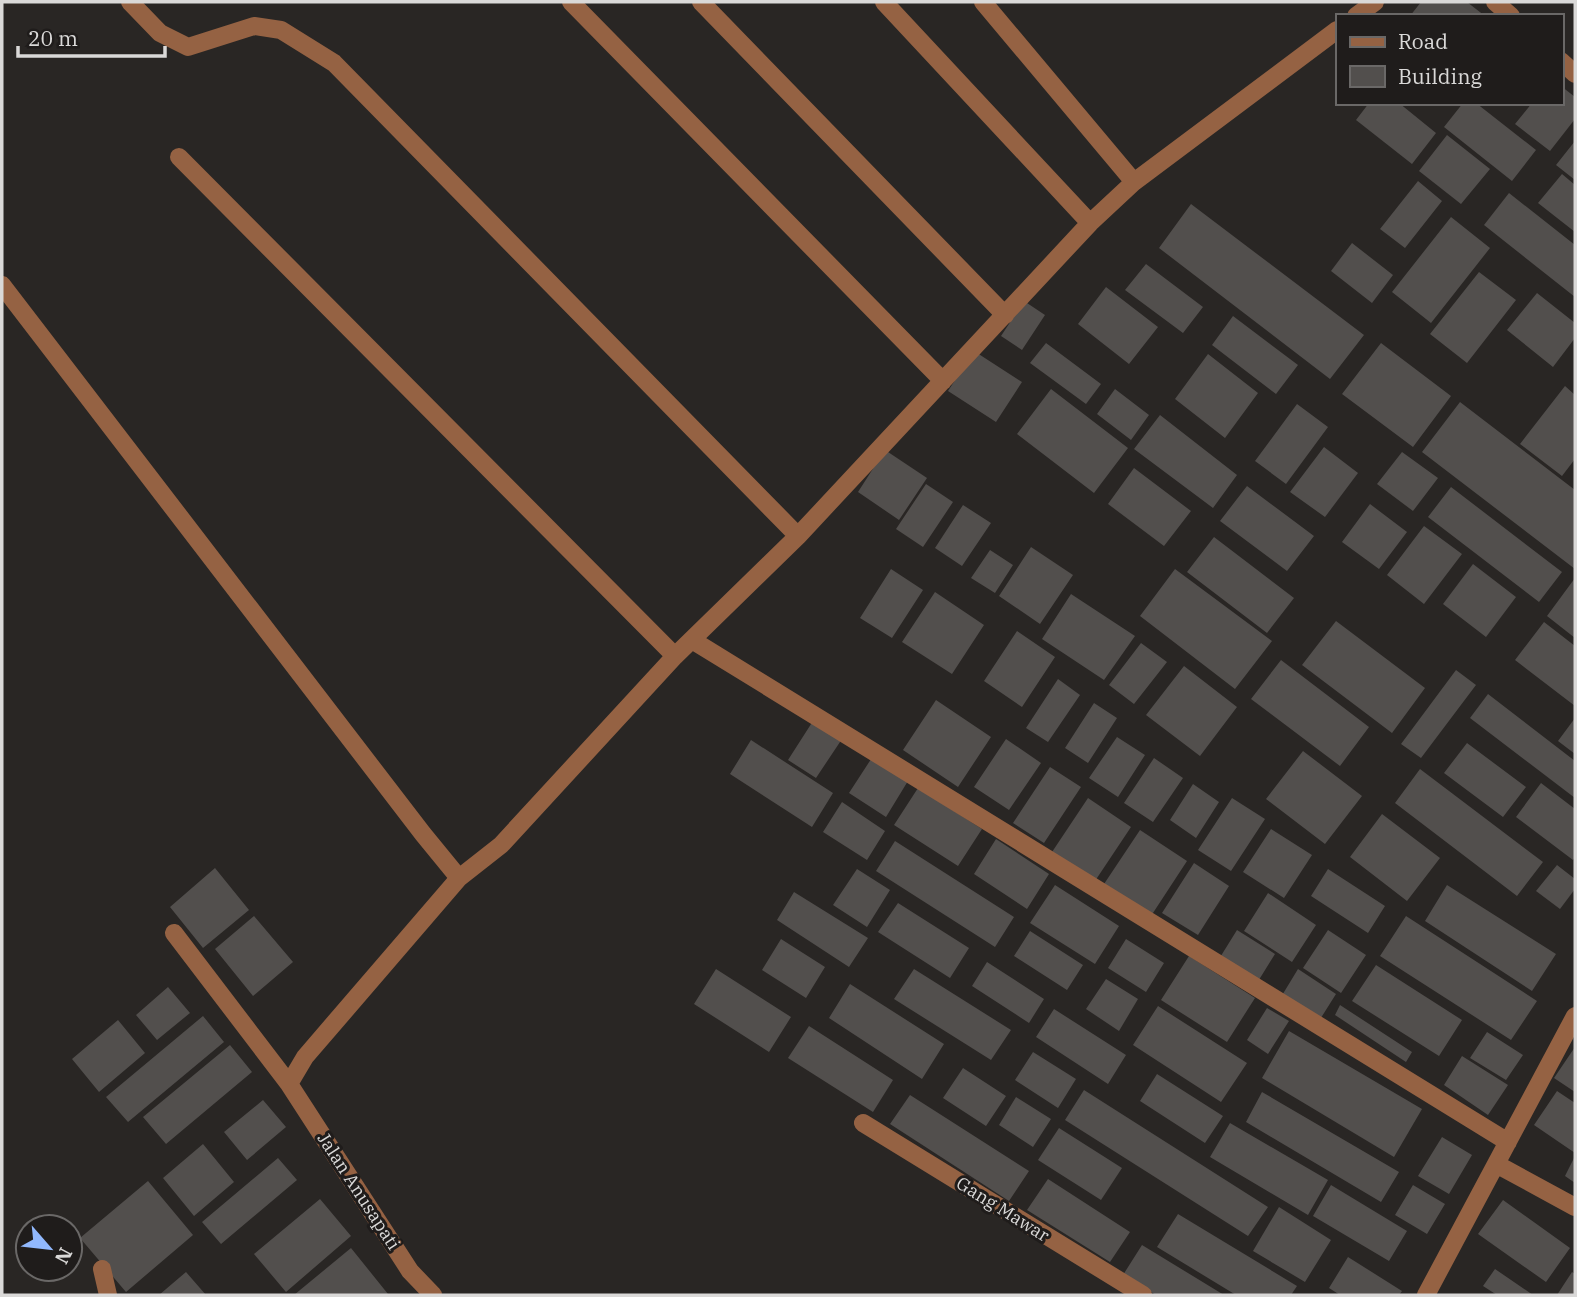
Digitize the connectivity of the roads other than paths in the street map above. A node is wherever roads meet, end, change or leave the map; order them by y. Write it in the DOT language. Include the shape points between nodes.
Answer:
graph roads {
  1 [pos="130,2"];
  2 [pos="571,2"];
  3 [pos="701,2"];
  4 [pos="884,2"];
  5 [pos="983,2"];
  6 [pos="1374,2"];
  7 [pos="1495,2"];
  8 [pos="1359,14"];
  9 [pos="1509,14"];
  10 [pos="1336,31"];
  11 [pos="179,157"];
  12 [pos="1134,182"];
  13 [pos="1090,223"];
  14 [pos="2,285"];
  15 [pos="1005,315"];
  16 [pos="943,381"];
  17 [pos="798,536"];
  18 [pos="692,640"];
  19 [pos="675,656"];
  20 [pos="459,877"];
  21 [pos="174,933"];
  22 [pos="1575,1016"];
  23 [pos="289,1084"];
  24 [pos="863,1122"];
  25 [pos="1508,1142"];
  26 [pos="1496,1164"];
  27 [pos="1575,1207"];
  28 [pos="102,1269"];
  29 [pos="108,1295"];
  30 [pos="433,1295"];
  31 [pos="1143,1295"];
  32 [pos="1426,1295"];
  1 -- 17 [label="street" via="160,33 188,47 254,26 281,30 334,63"];
  2 -- 16 [label="street"];
  3 -- 15 [label="street"];
  4 -- 13 [label="street"];
  5 -- 12 [label="street"];
  6 -- 8 [label="street"];
  7 -- 9 [label="street"];
  10 -- 12 [label="street"];
  11 -- 19 [label="street"];
  12 -- 13 [label="street"];
  13 -- 15 [label="street"];
  14 -- 20 [label="street"];
  15 -- 16 [label="street"];
  16 -- 17 [label="street"];
  17 -- 18 [label="street"];
  18 -- 19 [label="street"];
  18 -- 25 [label="street"];
  19 -- 20 [label="street" via="501,845"];
  20 -- 23 [label="street" via="305,1057"];
  21 -- 23 [label="street, Jalan Anusapati"];
  22 -- 25 [label="street"];
  23 -- 30 [label="street, Jalan Anusapati" via="410,1270"];
  24 -- 31 [label="street, Gang Mawar"];
  25 -- 26 [label="street"];
  26 -- 27 [label="street"];
  26 -- 32 [label="street"];
  28 -- 29 [label="street"];
}
